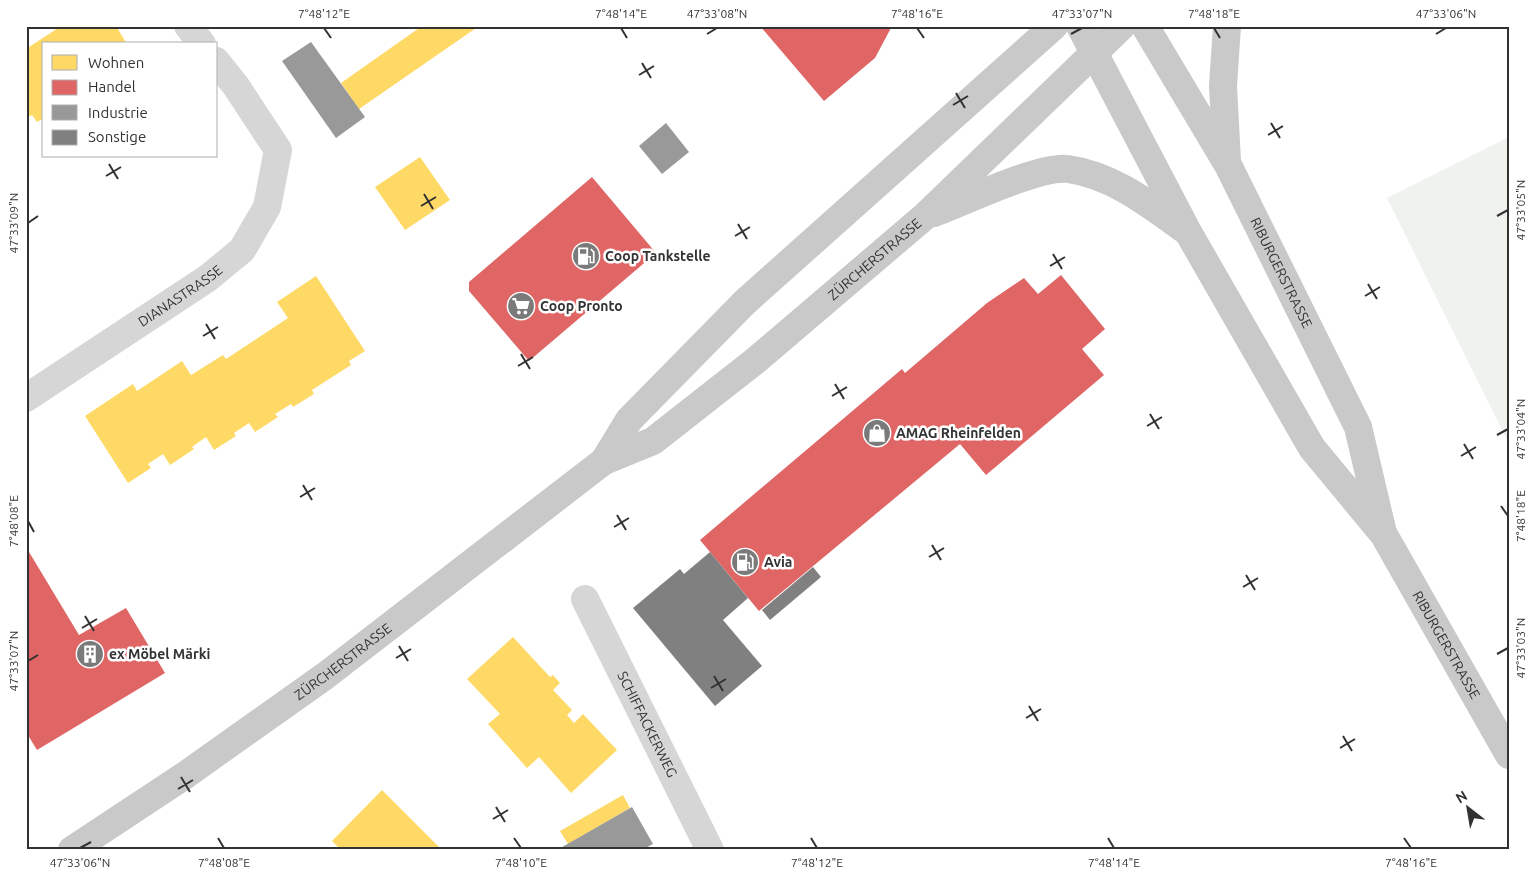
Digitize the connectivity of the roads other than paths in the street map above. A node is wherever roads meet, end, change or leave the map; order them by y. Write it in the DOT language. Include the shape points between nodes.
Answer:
graph roads {
  1 [pos="188,26"];
  2 [pos="1054,26"];
  3 [pos="1080,26"];
  4 [pos="1122,26"];
  5 [pos="1145,26"];
  6 [pos="1228,26"];
  7 [pos="200,42"];
  8 [pos="1093,52"];
  9 [pos="218,64"];
  10 [pos="1228,165"];
  11 [pos="924,217"];
  12 [pos="1188,232"];
  13 [pos="26,398"];
  14 [pos="604,461"];
  15 [pos="1384,535"];
  16 [pos="585,599"];
  17 [pos="1509,755"];
  18 [pos="72,850"];
  19 [pos="710,850"];
  1 -- 7 [label="street"];
  2 -- 14 [label="main road, ZÜRCHERSTRASSE" via="745,302 629,420"];
  3 -- 8 [label="main road, RIBURGERSTRASSE"];
  4 -- 8 [label="main road, ZÜRCHERSTRASSE"];
  5 -- 10 [label="main road, RIBURGERSTRASSE"];
  6 -- 10 [label="main road" via="1223,86"];
  8 -- 11 [label="main road, ZÜRCHERSTRASSE"];
  8 -- 12 [label="main road, RIBURGERSTRASSE"];
  9 -- 13 [label="street, DIANASTRASSE" via="278,150 267,207 242,250 208,278"];
  10 -- 15 [label="main road, RIBURGERSTRASSE" via="1358,427"];
  11 -- 12 [label="main road, RIBURGERSTRASSE" via="1033,174 1067,169 1103,177"];
  11 -- 14 [label="main road, ZÜRCHERSTRASSE" via="756,361 652,441"];
  12 -- 15 [label="main road, RIBURGERSTRASSE" via="1312,448"];
  14 -- 18 [label="main road, ZÜRCHERSTRASSE" via="325,676"];
  15 -- 17 [label="main road, RIBURGERSTRASSE"];
  16 -- 19 [label="street, SCHIFFACKERWEG"];
}
